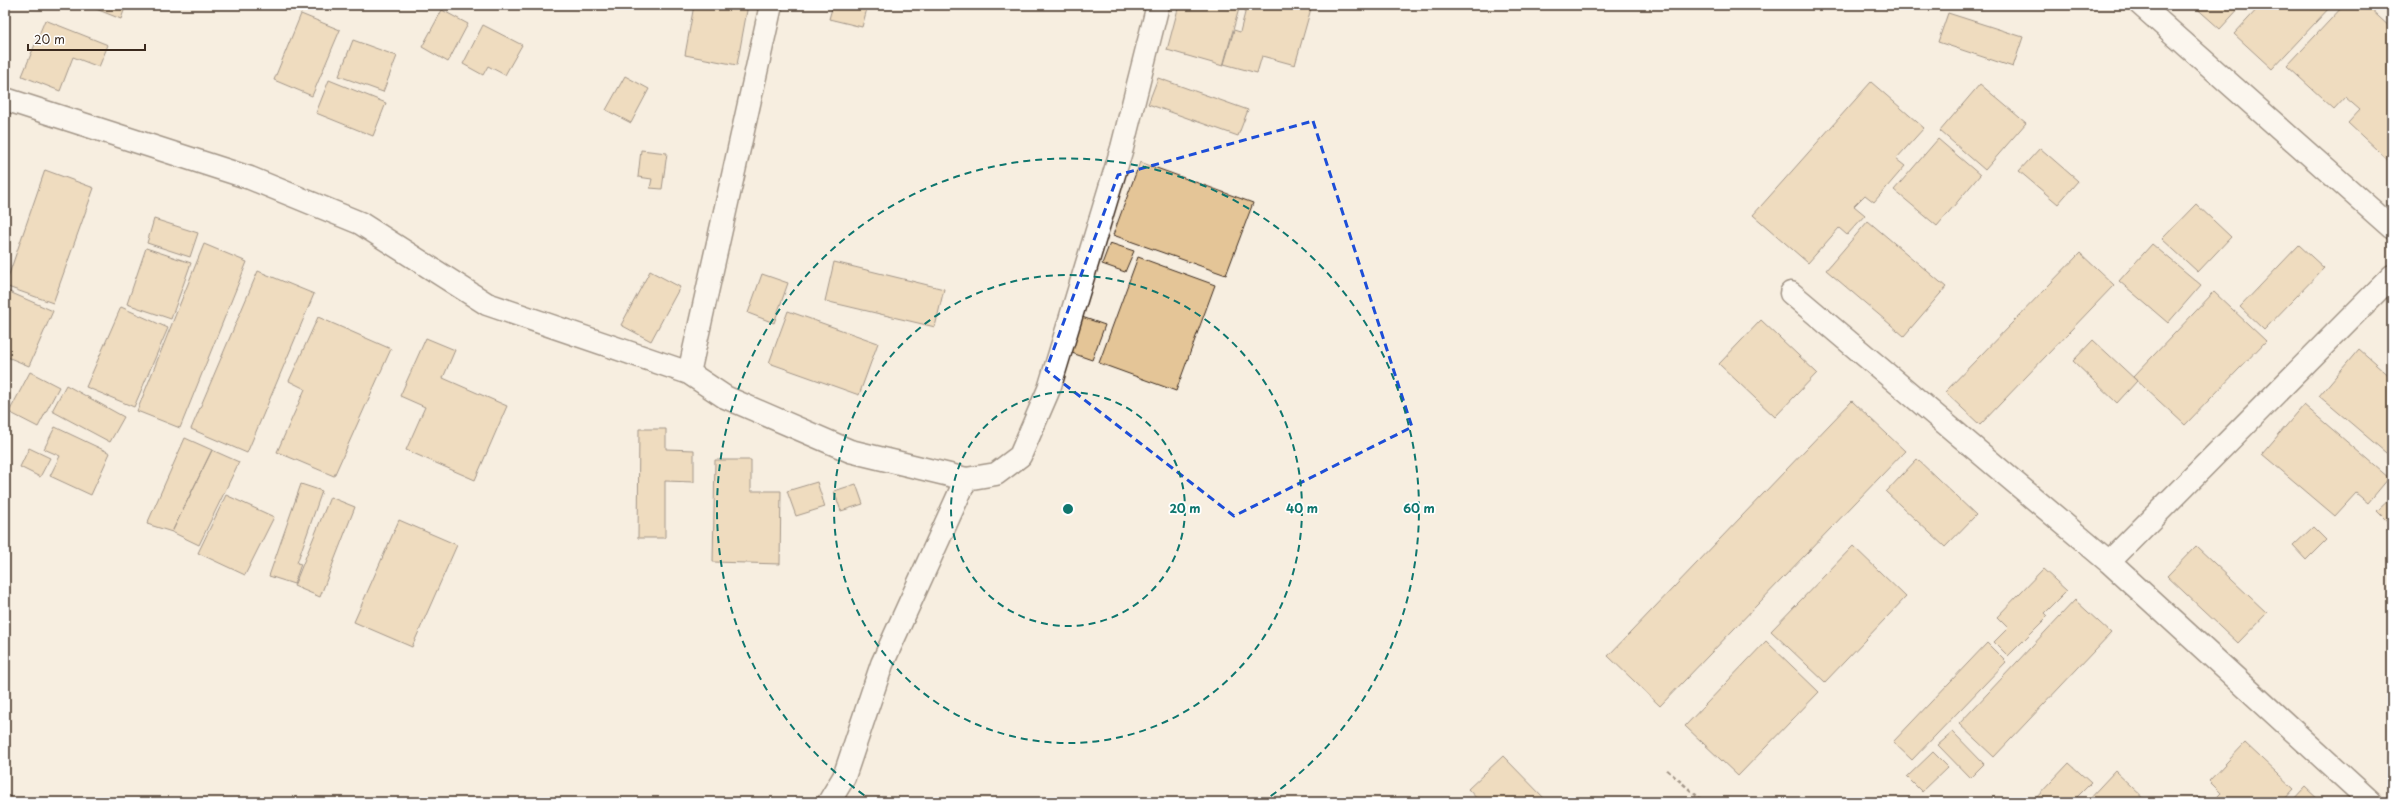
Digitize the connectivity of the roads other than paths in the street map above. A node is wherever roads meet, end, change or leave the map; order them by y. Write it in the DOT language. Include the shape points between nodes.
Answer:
graph roads {
  1 [pos="771,5"];
  2 [pos="1158,5"];
  3 [pos="2141,5"];
  4 [pos="5,99"];
  5 [pos="2392,228"];
  6 [pos="2392,276"];
  7 [pos="1791,293"];
  8 [pos="689,373"];
  9 [pos="966,479"];
  10 [pos="2109,562"];
  11 [pos="829,802"];
  12 [pos="2371,802"];
  1 -- 8 [label="street"];
  2 -- 9 [label="street" via="1122,148 1049,388 1020,456 996,474"];
  3 -- 5 [label="street"];
  4 -- 8 [label="street" via="250,178 360,222 487,304"];
  6 -- 10 [label="street"];
  7 -- 10 [label="street"];
  8 -- 9 [label="street" via="725,397 850,451"];
  9 -- 11 [label="street" via="882,664 844,777"];
  10 -- 12 [label="street"];
}
